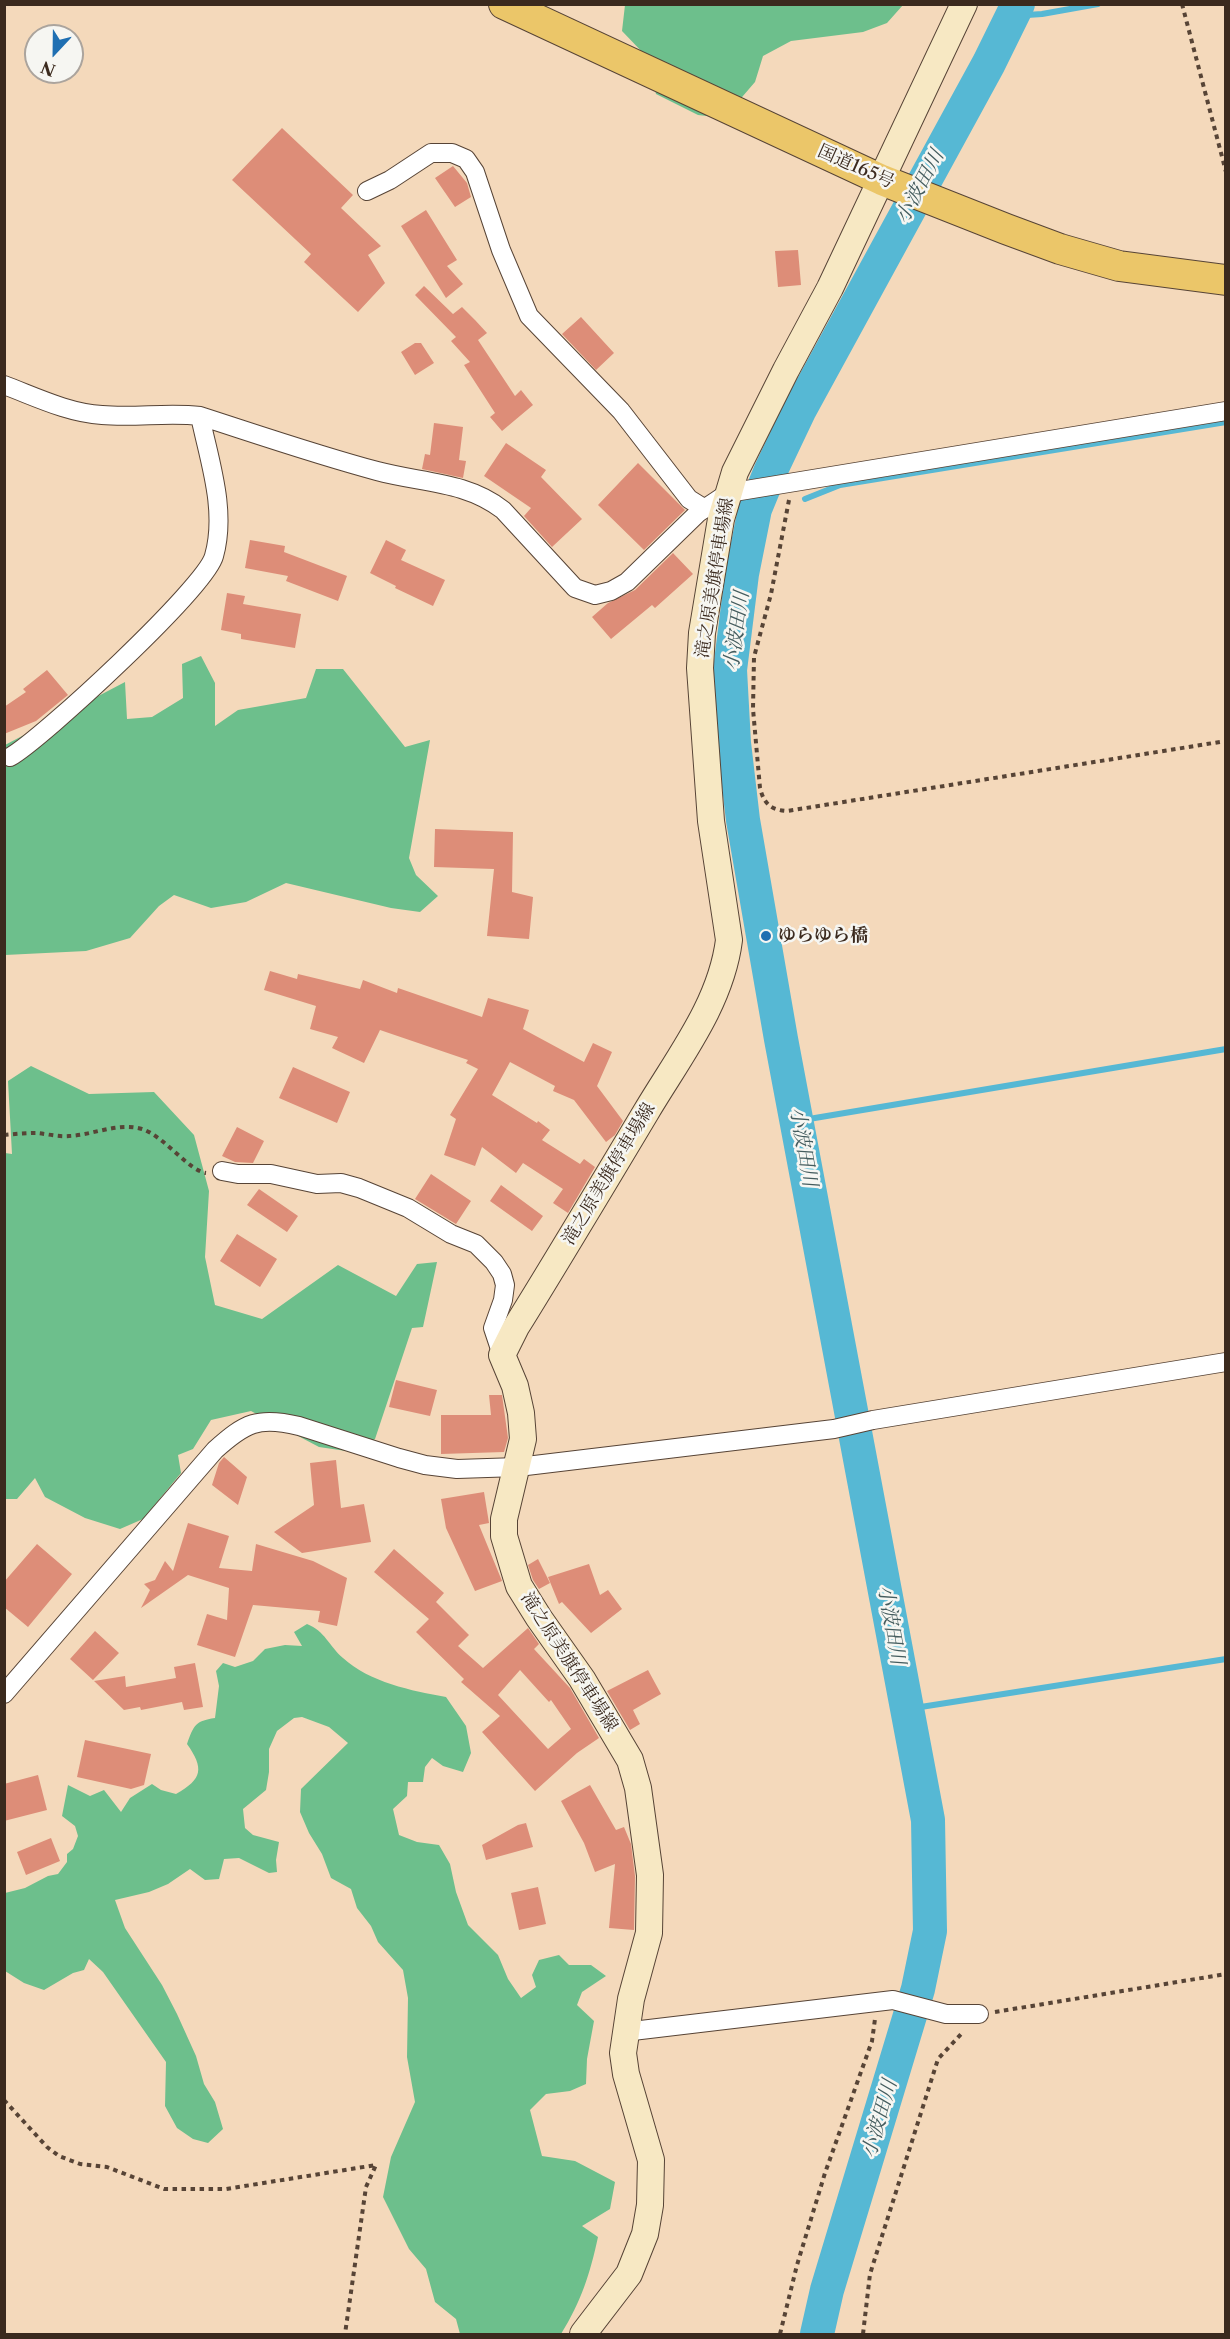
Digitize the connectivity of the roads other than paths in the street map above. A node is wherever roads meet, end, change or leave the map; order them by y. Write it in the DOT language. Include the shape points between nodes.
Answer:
graph roads {
  1 [pos="504,4"];
  2 [pos="964,4"];
  3 [pos="889,182"];
  4 [pos="367,191"];
  5 [pos="1226,280"];
  6 [pos="4,385"];
  7 [pos="1226,411"];
  8 [pos="200,416"];
  9 [pos="739,491"];
  10 [pos="705,509"];
  11 [pos="10,757"];
  12 [pos="222,1171"];
  13 [pos="502,1355"];
  14 [pos="1226,1362"];
  15 [pos="518,1467"];
  16 [pos="4,1694"];
  17 [pos="979,2014"];
  18 [pos="624,2032"];
  19 [pos="583,2334"];
  1 -- 3 [label="highway, 国道165号"];
  2 -- 3 [label="main road, 滝之原美旗停車場線"];
  3 -- 5 [label="highway, 国道165号" via="1084,257 1130,268"];
  3 -- 9 [label="main road, 滝之原美旗停車場線" via="735,472"];
  4 -- 10 [label="street" via="431,153 452,153 466,159 475,171 501,250 529,316 621,411 689,499"];
  6 -- 8 [label="street" via="66,409 101,416"];
  7 -- 9 [label="street"];
  8 -- 10 [label="street" via="324,457 471,491 503,510 575,588 595,595 627,582"];
  8 -- 11 [label="street" via="219,509 214,556 180,602 25,749"];
  9 -- 10 [label="street"];
  9 -- 13 [label="main road, 滝之原美旗停車場線" via="721,519 700,668 711,821 729,940 727,958 711,1002 684,1051"];
  12 -- 13 [label="street" via="272,1174 316,1184 341,1183 408,1208 476,1244 498,1268 505,1285 493,1328"];
  13 -- 15 [label="main road, 滝之原美旗停車場線" via="521,1413 524,1439"];
  14 -- 15 [label="street" via="834,1429"];
  15 -- 16 [label="street" via="457,1469 425,1465 278,1421 255,1422 237,1430 215,1450"];
  15 -- 18 [label="main road, 滝之原美旗停車場線" via="504,1519 504,1536 519,1586 616,1732 638,1788 650,1875 649,1933"];
  17 -- 18 [label="street" via="946,2014 885,2002"];
  18 -- 19 [label="main road, 滝之原美旗停車場線" via="626,2074 651,2160 650,2205 645,2234 629,2274"];
}
